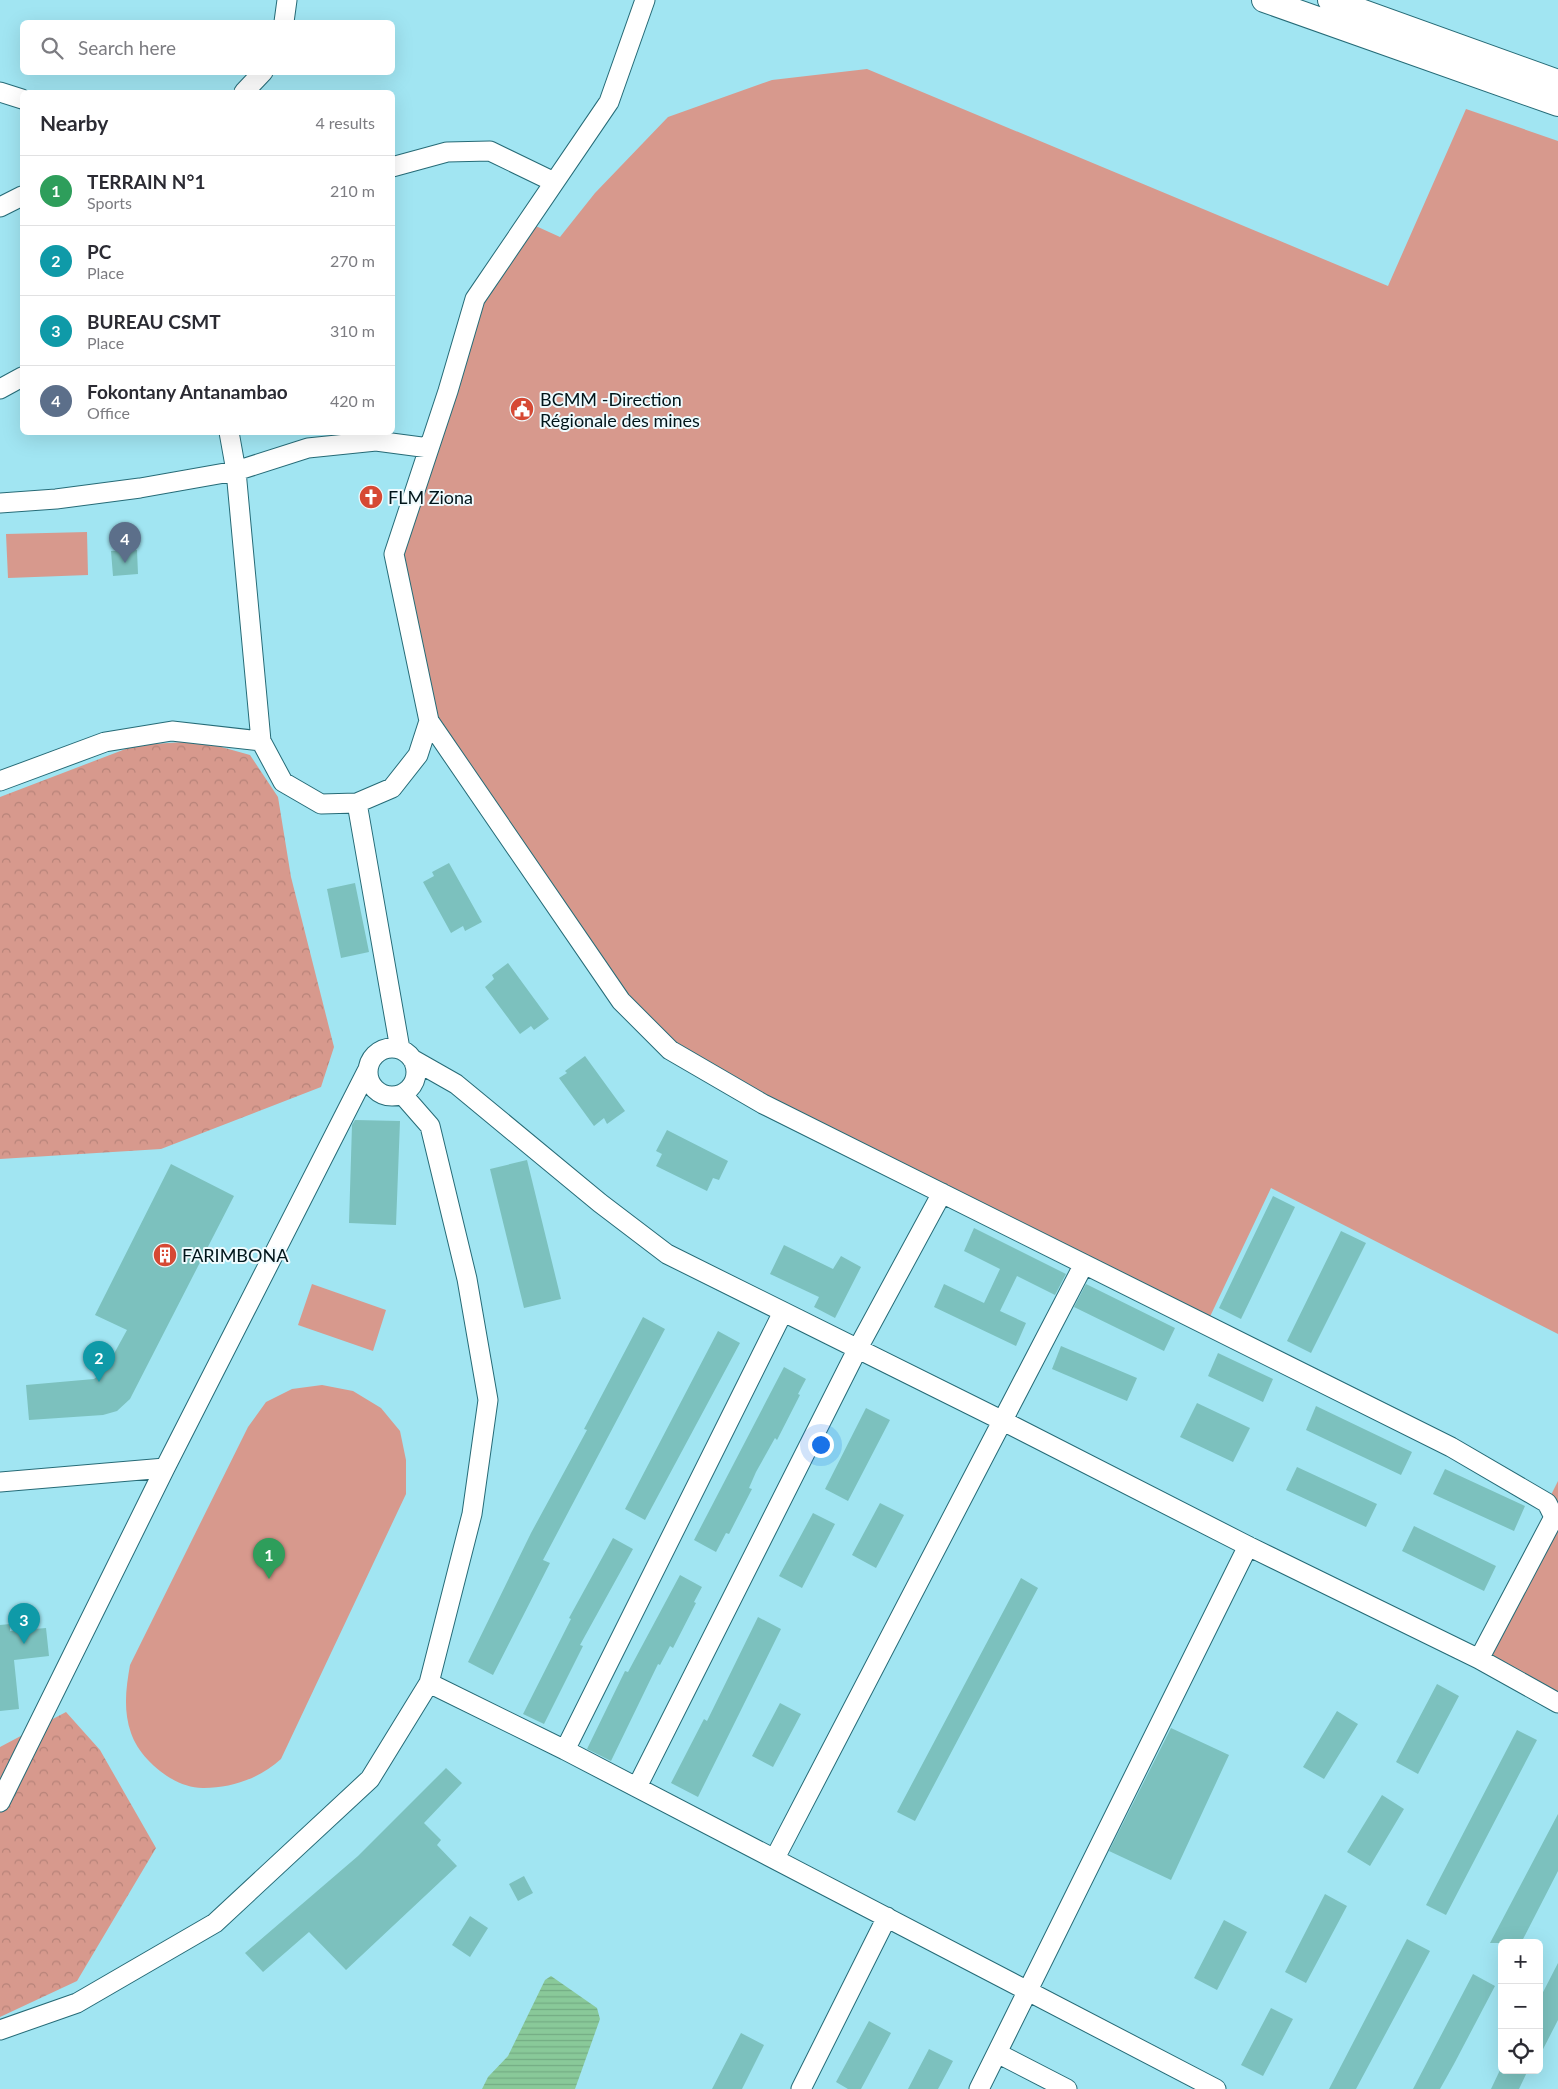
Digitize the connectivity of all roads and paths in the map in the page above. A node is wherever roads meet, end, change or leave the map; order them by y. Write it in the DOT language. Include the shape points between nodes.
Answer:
graph roads {
  1 [pos="287,0"];
  2 [pos="645,0"];
  3 [pos="1264,0"];
  4 [pos="1330,0"];
  5 [pos="284,20"];
  6 [pos="260,75"];
  7 [pos="1558,82"];
  8 [pos="246,90"];
  9 [pos="0,92"];
  10 [pos="20,98"];
  11 [pos="1558,104"];
  12 [pos="395,166"];
  13 [pos="554,182"];
  14 [pos="20,197"];
  15 [pos="0,207"];
  16 [pos="20,378"];
  17 [pos="0,389"];
  18 [pos="230,435"];
  19 [pos="429,448"];
  20 [pos="236,471"];
  21 [pos="0,503"];
  22 [pos="429,721"];
  23 [pos="261,741"];
  24 [pos="0,781"];
  25 [pos="357,804"];
  26 [pos="406,1054"];
  27 [pos="367,1071"];
  28 [pos="402,1094"];
  29 [pos="942,1193"];
  30 [pos="1084,1264"];
  31 [pos="783,1312"];
  32 [pos="858,1348"];
  33 [pos="1003,1421"];
  34 [pos="165,1468"];
  35 [pos="0,1482"];
  36 [pos="1248,1546"];
  37 [pos="1479,1659"];
  38 [pos="429,1683"];
  39 [pos="1558,1703"];
  40 [pos="565,1750"];
  41 [pos="637,1787"];
  42 [pos="0,1802"];
  43 [pos="775,1858"];
  44 [pos="887,1917"];
  45 [pos="1027,1990"];
  46 [pos="0,2030"];
  47 [pos="997,2053"];
  48 [pos="801,2089"];
  49 [pos="979,2089"];
  50 [pos="1066,2089"];
  51 [pos="1216,2089"];
  1 -- 5 [label="street"];
  2 -- 13 [label="street" via="609,102"];
  3 -- 11 [label="main road"];
  4 -- 7 [label="main road"];
  6 -- 8 [label="street"];
  9 -- 10 [label="street"];
  12 -- 13 [label="street" via="447,152 490,151"];
  13 -- 19 [label="street" via="475,299"];
  14 -- 15 [label="street"];
  16 -- 17 [label="street"];
  18 -- 20 [label="street"];
  19 -- 20 [label="street" via="376,441 308,448"];
  19 -- 22 [label="street" via="394,554"];
  20 -- 21 [label="street" via="130,490"];
  20 -- 23 [label="street"];
  22 -- 25 [label="street" via="418,755 392,788"];
  22 -- 29 [label="street" via="621,1001 670,1050 763,1104"];
  23 -- 24 [label="street" via="172,731 105,742"];
  23 -- 25 [label="street" via="283,782 321,804"];
  25 -- 26 [label="street"];
  26 -- 27 [label="street" via="385,1048 372,1057"];
  26 -- 28 [label="street" via="416,1066 414,1083"];
  26 -- 31 [label="street" via="456,1084 667,1254"];
  27 -- 28 [label="street" via="368,1079 378,1093 394,1097"];
  27 -- 34 [label="street"];
  28 -- 38 [label="street" via="430,1126 467,1278 488,1400 472,1514"];
  29 -- 30 [label="street"];
  29 -- 32 [label="street"];
  30 -- 33 [label="street"];
  30 -- 37 [label="street" via="1451,1447 1547,1503 1554,1517"];
  31 -- 32 [label="street"];
  31 -- 40 [label="street"];
  32 -- 33 [label="street"];
  32 -- 41 [label="street"];
  33 -- 36 [label="street"];
  33 -- 43 [label="street"];
  34 -- 35 [label="street"];
  34 -- 42 [label="street"];
  36 -- 37 [label="street"];
  36 -- 45 [label="street"];
  37 -- 39 [label="street"];
  38 -- 40 [label="street"];
  38 -- 46 [label="street" via="370,1779 215,1923 77,2003"];
  40 -- 41 [label="street"];
  41 -- 43 [label="street"];
  43 -- 44 [label="street"];
  44 -- 45 [label="street"];
  44 -- 48 [label="street"];
  45 -- 47 [label="street"];
  45 -- 51 [label="street"];
  47 -- 49 [label="street"];
  47 -- 50 [label="street"];
}
